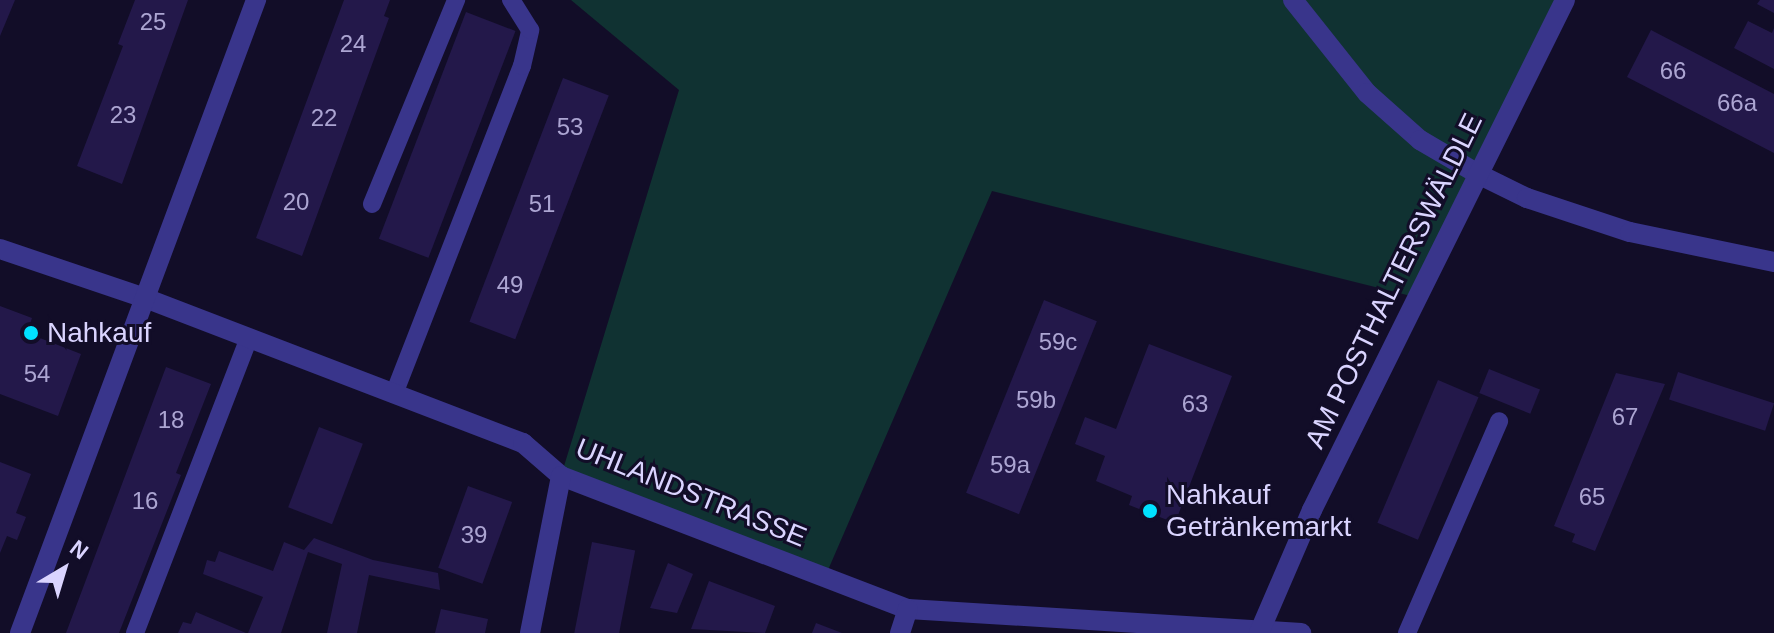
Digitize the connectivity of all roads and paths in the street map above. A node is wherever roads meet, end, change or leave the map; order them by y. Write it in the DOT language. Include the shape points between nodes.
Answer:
graph roads {
  1 [pos="256,0"];
  2 [pos="456,0"];
  3 [pos="511,0"];
  4 [pos="1293,0"];
  5 [pos="1565,0"];
  6 [pos="1478,174"];
  7 [pos="372,204"];
  8 [pos="0,249"];
  9 [pos="1774,262"];
  10 [pos="145,298"];
  11 [pos="249,338"];
  12 [pos="394,394"];
  13 [pos="1499,421"];
  14 [pos="561,476"];
  15 [pos="908,609"];
  16 [pos="1260,632"];
  17 [pos="20,633"];
  18 [pos="135,633"];
  19 [pos="530,633"];
  20 [pos="900,633"];
  21 [pos="1301,633"];
  22 [pos="1407,633"];
  1 -- 10 [label="street"];
  2 -- 7 [label="lane"];
  3 -- 12 [label="lane" via="530,30 522,66"];
  4 -- 6 [label="street" via="1367,93 1420,140"];
  5 -- 6 [label="street, AM POSTHALTERSWÄLDLE"];
  6 -- 9 [label="street" via="1527,198 1630,232"];
  6 -- 16 [label="street, AM POSTHALTERSWÄLDLE" via="1312,510"];
  8 -- 10 [label="street, UHLANDSTRASSE"];
  10 -- 11 [label="street, UHLANDSTRASSE"];
  10 -- 17 [label="street"];
  11 -- 12 [label="street, UHLANDSTRASSE"];
  11 -- 18 [label="lane"];
  12 -- 14 [label="street, UHLANDSTRASSE" via="523,443"];
  13 -- 22 [label="lane"];
  14 -- 15 [label="street, UHLANDSTRASSE"];
  14 -- 19 [label="street"];
  15 -- 16 [label="street, UHLANDSTRASSE"];
  15 -- 20 [label="street"];
  16 -- 21 [label="street, UHLANDSTRASSE"];
}
